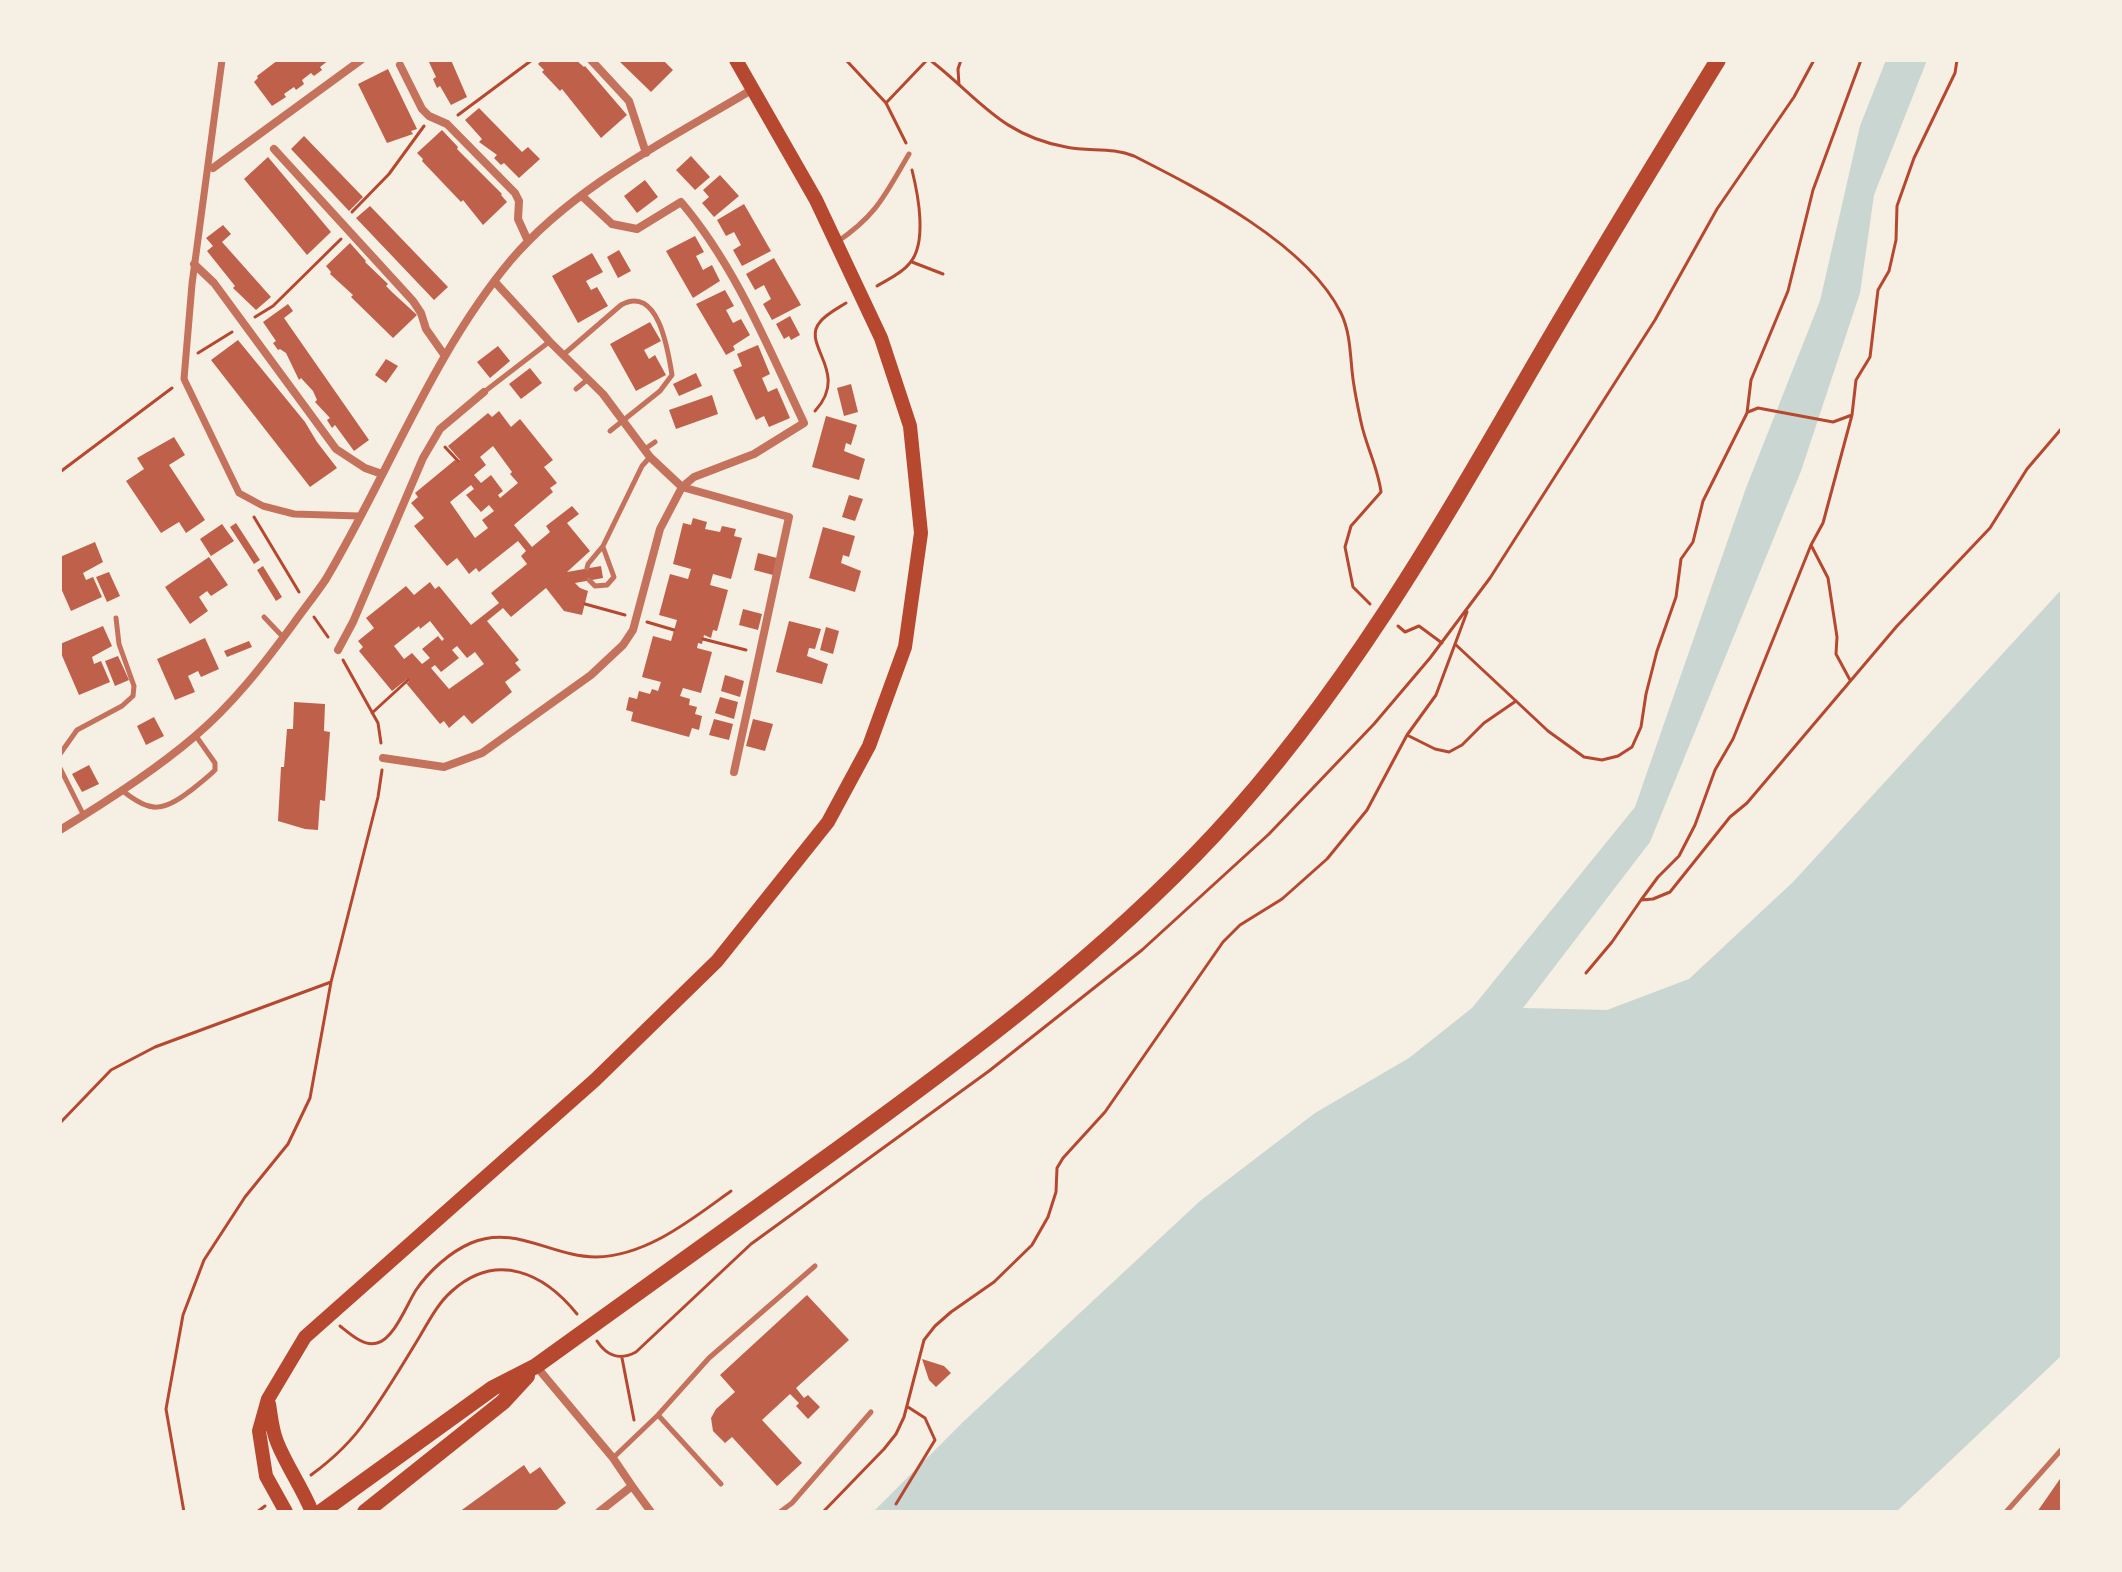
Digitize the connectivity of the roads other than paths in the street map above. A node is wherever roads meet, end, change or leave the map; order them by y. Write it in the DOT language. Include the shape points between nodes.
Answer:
graph roads {
  1 [pos="222,60"];
  2 [pos="361,60"];
  3 [pos="591,60"];
  4 [pos="736,60"];
  5 [pos="1718,60"];
  6 [pos="400,65"];
  7 [pos="753,89"];
  8 [pos="274,149"];
  9 [pos="646,153"];
  10 [pos="909,154"];
  11 [pos="213,168"];
  12 [pos="582,196"];
  13 [pos="528,241"];
  14 [pos="836,243"];
  15 [pos="194,264"];
  16 [pos="495,282"];
  17 [pos="550,342"];
  18 [pos="563,355"];
  19 [pos="445,356"];
  20 [pos="588,379"];
  21 [pos="576,389"];
  22 [pos="484,392"];
  23 [pos="623,420"];
  24 [pos="610,431"];
  25 [pos="655,442"];
  26 [pos="647,453"];
  27 [pos="382,474"];
  28 [pos="682,487"];
  29 [pos="359,516"];
  30 [pos="603,546"];
  31 [pos="587,568"];
  32 [pos="589,580"];
  33 [pos="264,617"];
  34 [pos="116,618"];
  35 [pos="283,637"];
  36 [pos="338,650"];
  37 [pos="196,736"];
  38 [pos="60,754"];
  39 [pos="383,758"];
  40 [pos="60,768"];
  41 [pos="734,772"];
  42 [pos="122,790"];
  43 [pos="84,816"];
  44 [pos="60,830"];
  45 [pos="815,1266"];
  46 [pos="536,1366"];
  47 [pos="268,1399"];
  48 [pos="871,1412"];
  49 [pos="658,1415"];
  50 [pos="2062,1449"];
  51 [pos="613,1458"];
  52 [pos="721,1484"];
  53 [pos="632,1486"];
  54 [pos="286,1512"];
  55 [pos="312,1512"];
  56 [pos="321,1512"];
  57 [pos="365,1512"];
  58 [pos="599,1512"];
  59 [pos="651,1512"];
  60 [pos="780,1512"];
  61 [pos="2006,1512"];
  1 -- 15 [label="street"];
  2 -- 11 [label="street"];
  3 -- 9 [label="street" via="629,101"];
  4 -- 7 [label="main road"];
  5 -- 46 [label="highway" via="1385,615 1329,696 1216,832 1129,920 1036,1000"];
  6 -- 13 [label="street" via="422,109 447,124 515,193"];
  7 -- 9 [label="street"];
  7 -- 14 [label="main road"];
  8 -- 19 [label="street" via="413,301"];
  9 -- 12 [label="street"];
  10 -- 14 [label="lane" via="880,205"];
  12 -- 13 [label="street"];
  12 -- 28 [label="street" via="612,224 637,229 681,202 743,294 804,423 754,454 694,477"];
  13 -- 16 [label="street"];
  14 -- 47 [label="main road" via="881,338 910,426 921,533 905,647 869,746 828,822 717,961 595,1080 305,1337"];
  15 -- 27 [label="street" via="214,283 336,449"];
  15 -- 29 [label="street" via="184,379 239,493 294,514"];
  16 -- 17 [label="street"];
  16 -- 19 [label="street"];
  17 -- 18 [label="street"];
  17 -- 22 [label="lane"];
  18 -- 20 [label="street"];
  18 -- 23 [label="lane" via="621,305 631,299 646,305 667,344 672,375"];
  19 -- 27 [label="street"];
  20 -- 21 [label="lane"];
  20 -- 23 [label="street"];
  22 -- 36 [label="street" via="435,435"];
  23 -- 24 [label="lane"];
  23 -- 26 [label="street"];
  25 -- 26 [label="lane"];
  26 -- 28 [label="street"];
  26 -- 30 [label="lane"];
  27 -- 29 [label="street"];
  28 -- 39 [label="street" via="660,529 633,630 591,675 482,753 444,767"];
  28 -- 41 [label="street" via="789,517"];
  29 -- 35 [label="street" via="325,580"];
  30 -- 31 [label="lane"];
  30 -- 32 [label="lane" via="614,577 607,585 595,586"];
  33 -- 35 [label="lane"];
  34 -- 38 [label="lane" via="133,696 77,730"];
  35 -- 37 [label="street"];
  37 -- 42 [label="street"];
  37 -- 42 [label="lane" via="215,770 175,802 149,807"];
  40 -- 43 [label="lane"];
  42 -- 43 [label="street"];
  43 -- 44 [label="street"];
  45 -- 49 [label="lane" via="709,1358"];
  46 -- 51 [label="street"];
  46 -- 56 [label="highway" via="493,1388"];
  46 -- 57 [label="highway" via="503,1402"];
  47 -- 54 [label="main road" via="259,1431 266,1476"];
  47 -- 55 [label="main road" via="275,1438"];
  48 -- 60 [label="lane"];
  49 -- 51 [label="lane"];
  49 -- 52 [label="lane"];
  50 -- 61 [label="lane"];
  51 -- 53 [label="street"];
  53 -- 58 [label="street"];
  53 -- 59 [label="street"];
}
